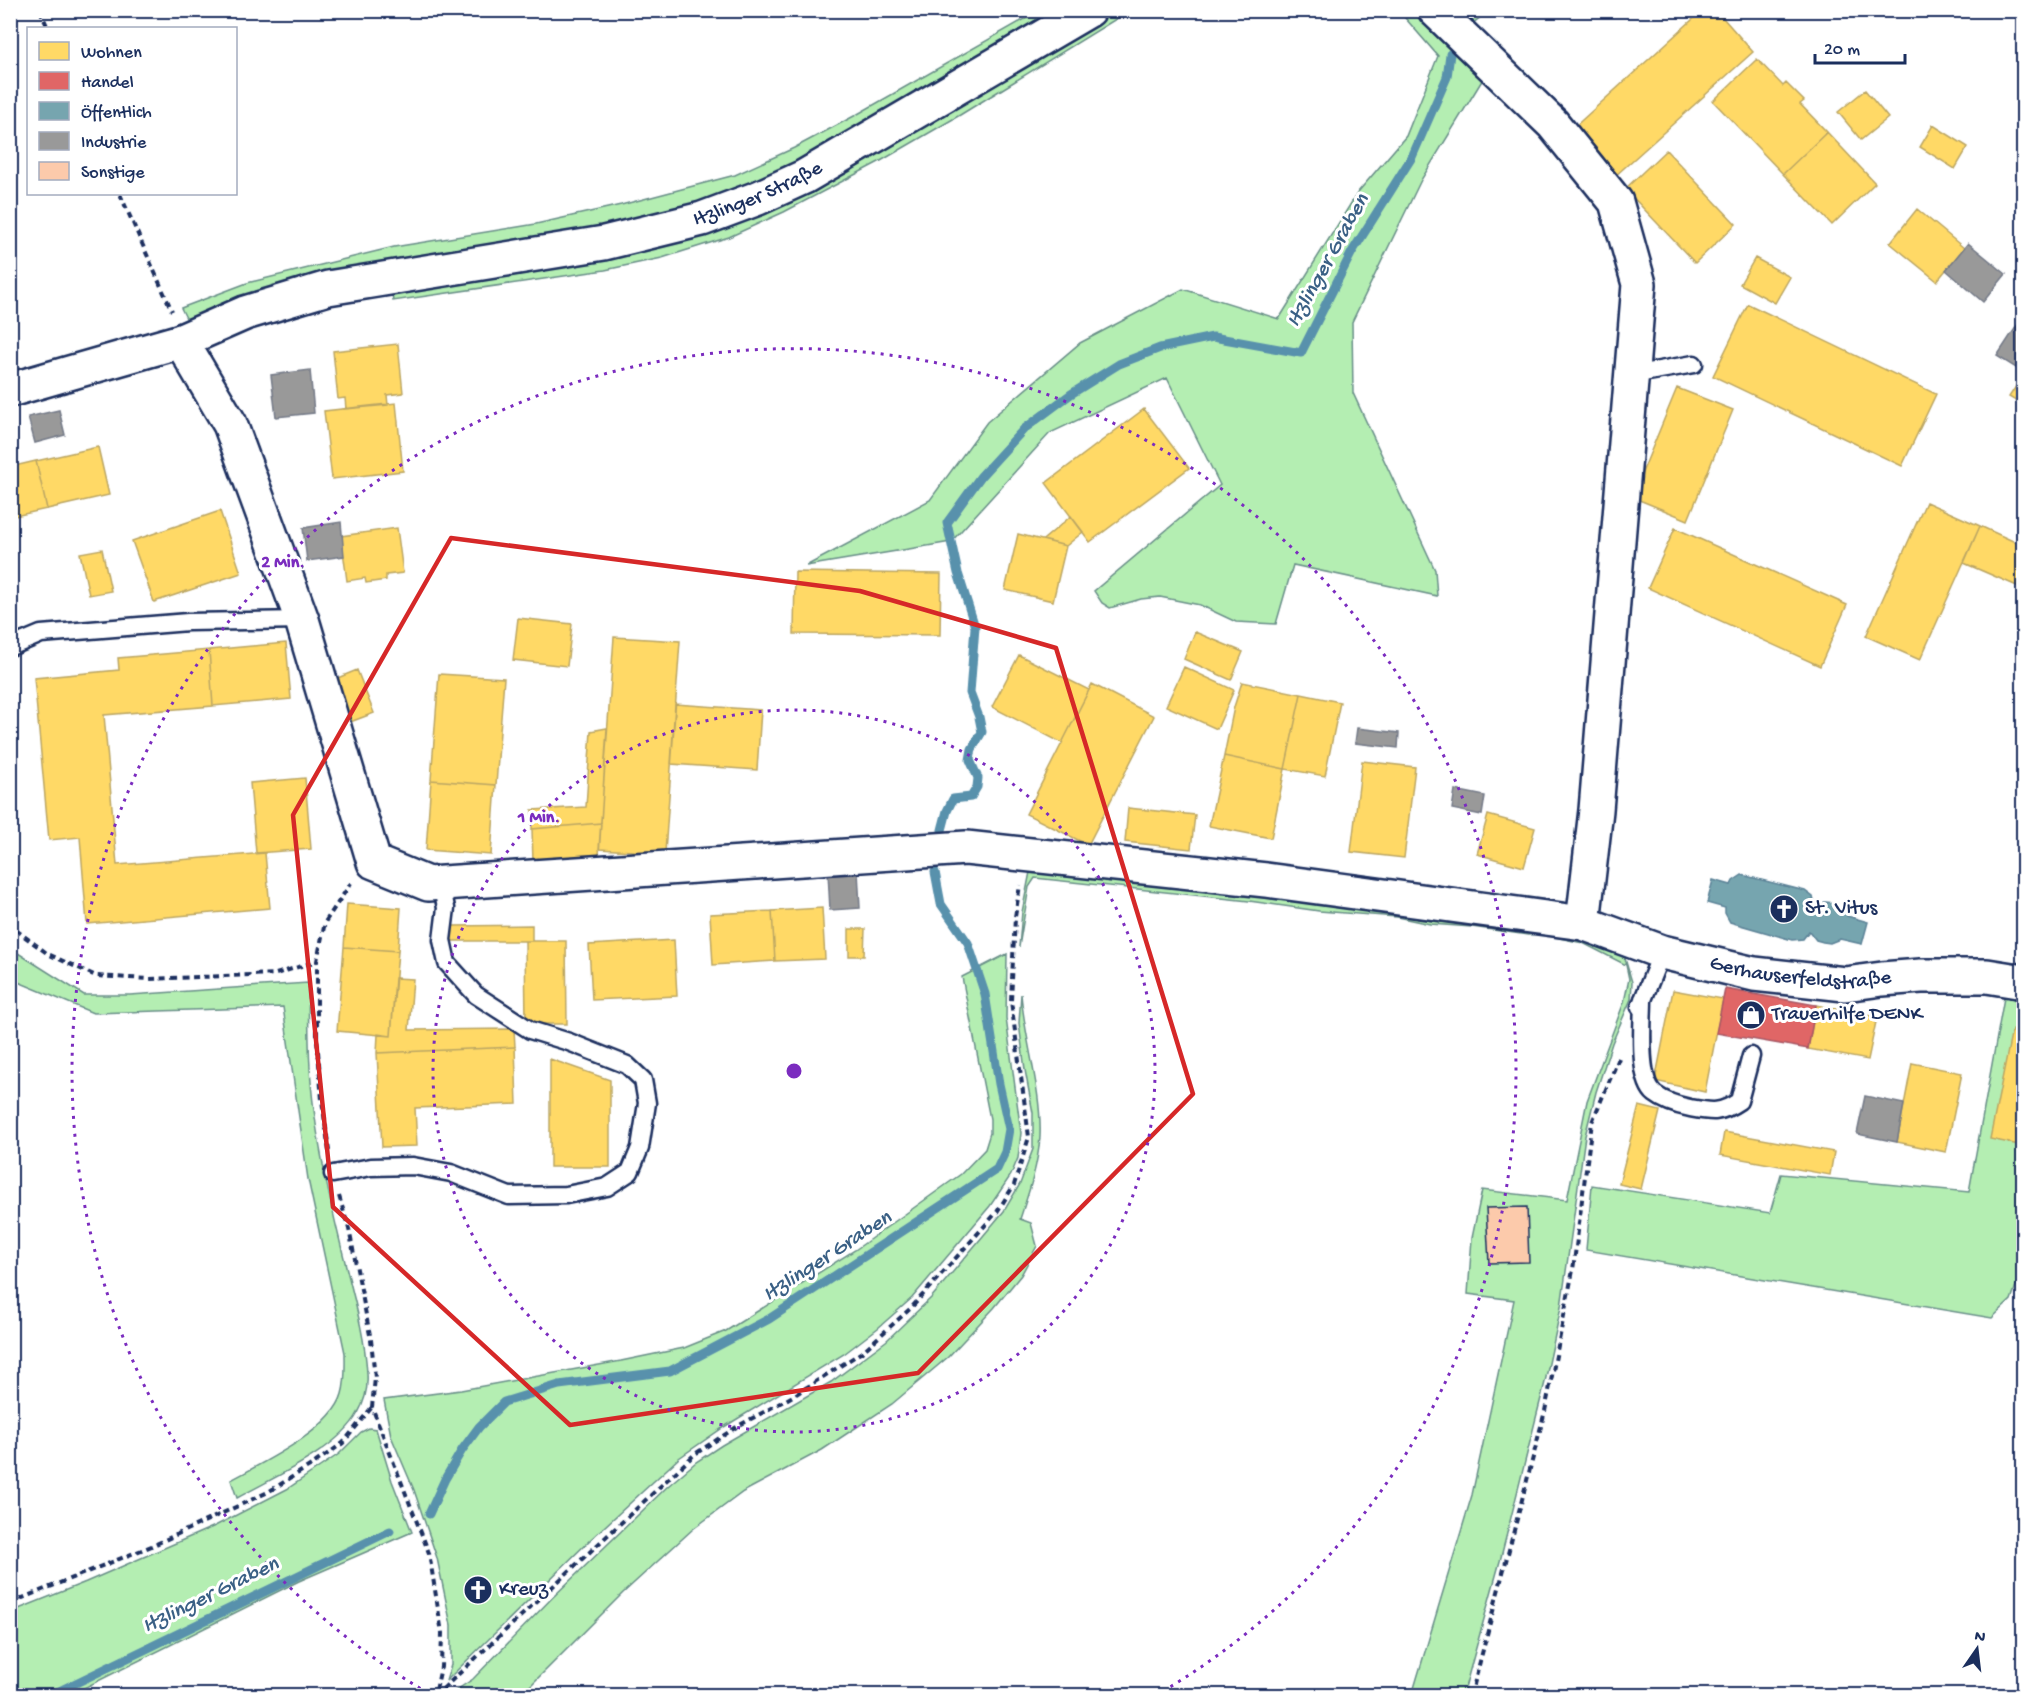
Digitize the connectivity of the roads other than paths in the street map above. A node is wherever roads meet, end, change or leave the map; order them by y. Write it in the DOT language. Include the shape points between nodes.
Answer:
graph roads {
  1 [pos="1089,10"];
  2 [pos="1435,10"];
  3 [pos="181,340"];
  4 [pos="1694,364"];
  5 [pos="1631,375"];
  6 [pos="10,390"];
  7 [pos="302,620"];
  8 [pos="10,647"];
  9 [pos="441,883"];
  10 [pos="1583,923"];
  11 [pos="1662,952"];
  12 [pos="2024,982"];
  13 [pos="1644,999"];
  14 [pos="1632,1028"];
  15 [pos="1751,1056"];
  16 [pos="333,1174"];
  1 -- 3 [label="street, Itzlinger Straße" via="804,177 702,219 604,243 318,291 245,312"];
  2 -- 5 [label="street" via="1552,124 1616,202 1639,284"];
  3 -- 6 [label="street, Itzlinger Straße"];
  3 -- 7 [label="street" via="230,424"];
  4 -- 5 [label="lane"];
  5 -- 10 [label="street" via="1598,788"];
  7 -- 8 [label="lane" via="188,622 41,634"];
  7 -- 9 [label="street, Gerhauserfeldstraße" via="374,862 428,884"];
  9 -- 10 [label="street, Gerhauserfeldstraße" via="966,848 1266,880"];
  9 -- 16 [label="lane" via="446,908 442,940 447,963 476,995 530,1030 627,1065 643,1080 647,1103 640,1148 630,1172 606,1187 566,1195 509,1196 452,1173 413,1166 371,1167"];
  10 -- 11 [label="street, Gerhauserfeldstraße"];
  11 -- 12 [label="street, Gerhauserfeldstraße" via="1754,974 1845,984 1942,976 1987,976"];
  11 -- 13 [label="lane"];
  13 -- 14 [label="lane"];
  13 -- 15 [label="lane" via="1643,1050 1647,1081 1655,1094 1680,1106 1711,1112 1727,1109 1739,1101"];
}
